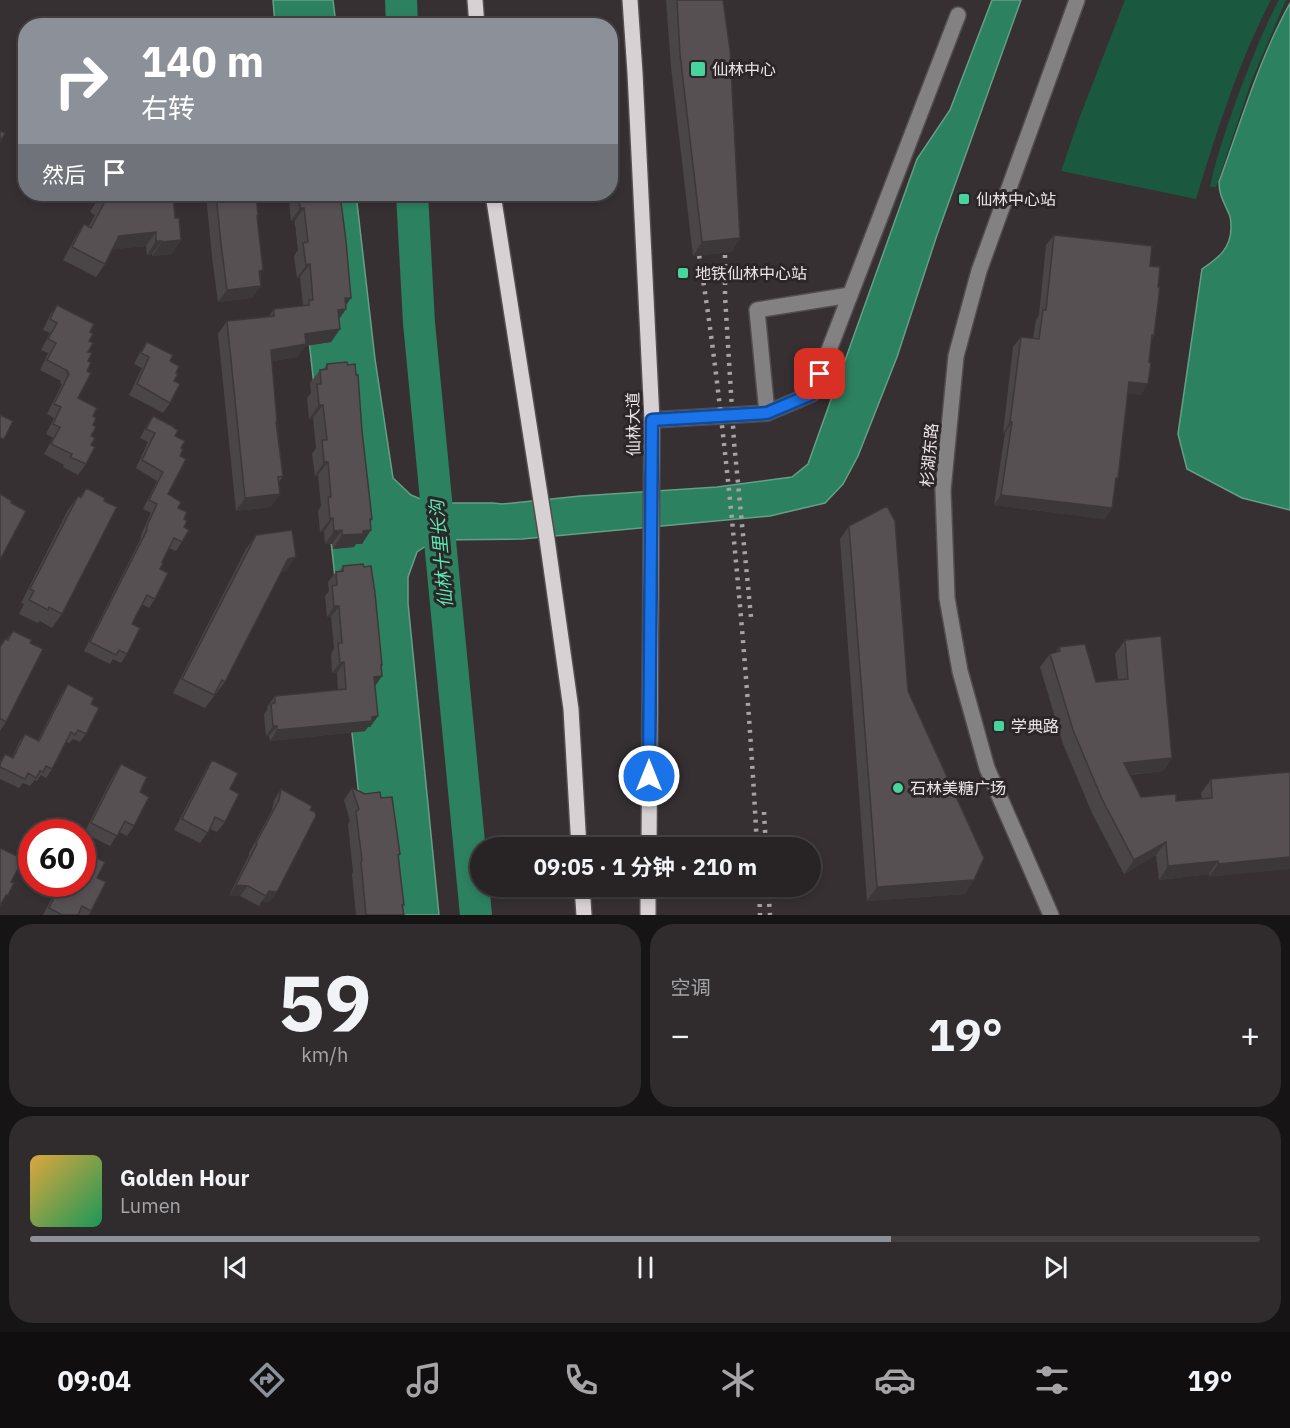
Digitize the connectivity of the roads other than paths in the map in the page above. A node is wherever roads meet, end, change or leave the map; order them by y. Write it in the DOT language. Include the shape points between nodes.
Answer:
graph roads {
  1 [pos="475,0"];
  2 [pos="630,0"];
  3 [pos="1077,0"];
  4 [pos="958,15"];
  5 [pos="476,18"];
  6 [pos="495,201"];
  7 [pos="850,295"];
  8 [pos="767,413"];
  9 [pos="652,420"];
  10 [pos="578,837"];
  11 [pos="649,837"];
  12 [pos="583,897"];
  13 [pos="648,897"];
  14 [pos="584,915"];
  15 [pos="648,915"];
  16 [pos="1051,915"];
  1 -- 5 [label="main road"];
  2 -- 9 [label="main road, 仙林大道"];
  3 -- 16 [label="street, 杉湖东路" via="976,281 956,356 943,490 946,598 960,671 987,768"];
  4 -- 7 [label="street"];
  6 -- 10 [label="main road" via="571,709"];
  7 -- 8 [label="street" via="812,394"];
  7 -- 8 [label="street" via="757,310"];
  8 -- 9 [label="street"];
  9 -- 11 [label="main road, 仙林大道"];
  12 -- 14 [label="main road"];
  13 -- 15 [label="main road"];
}
